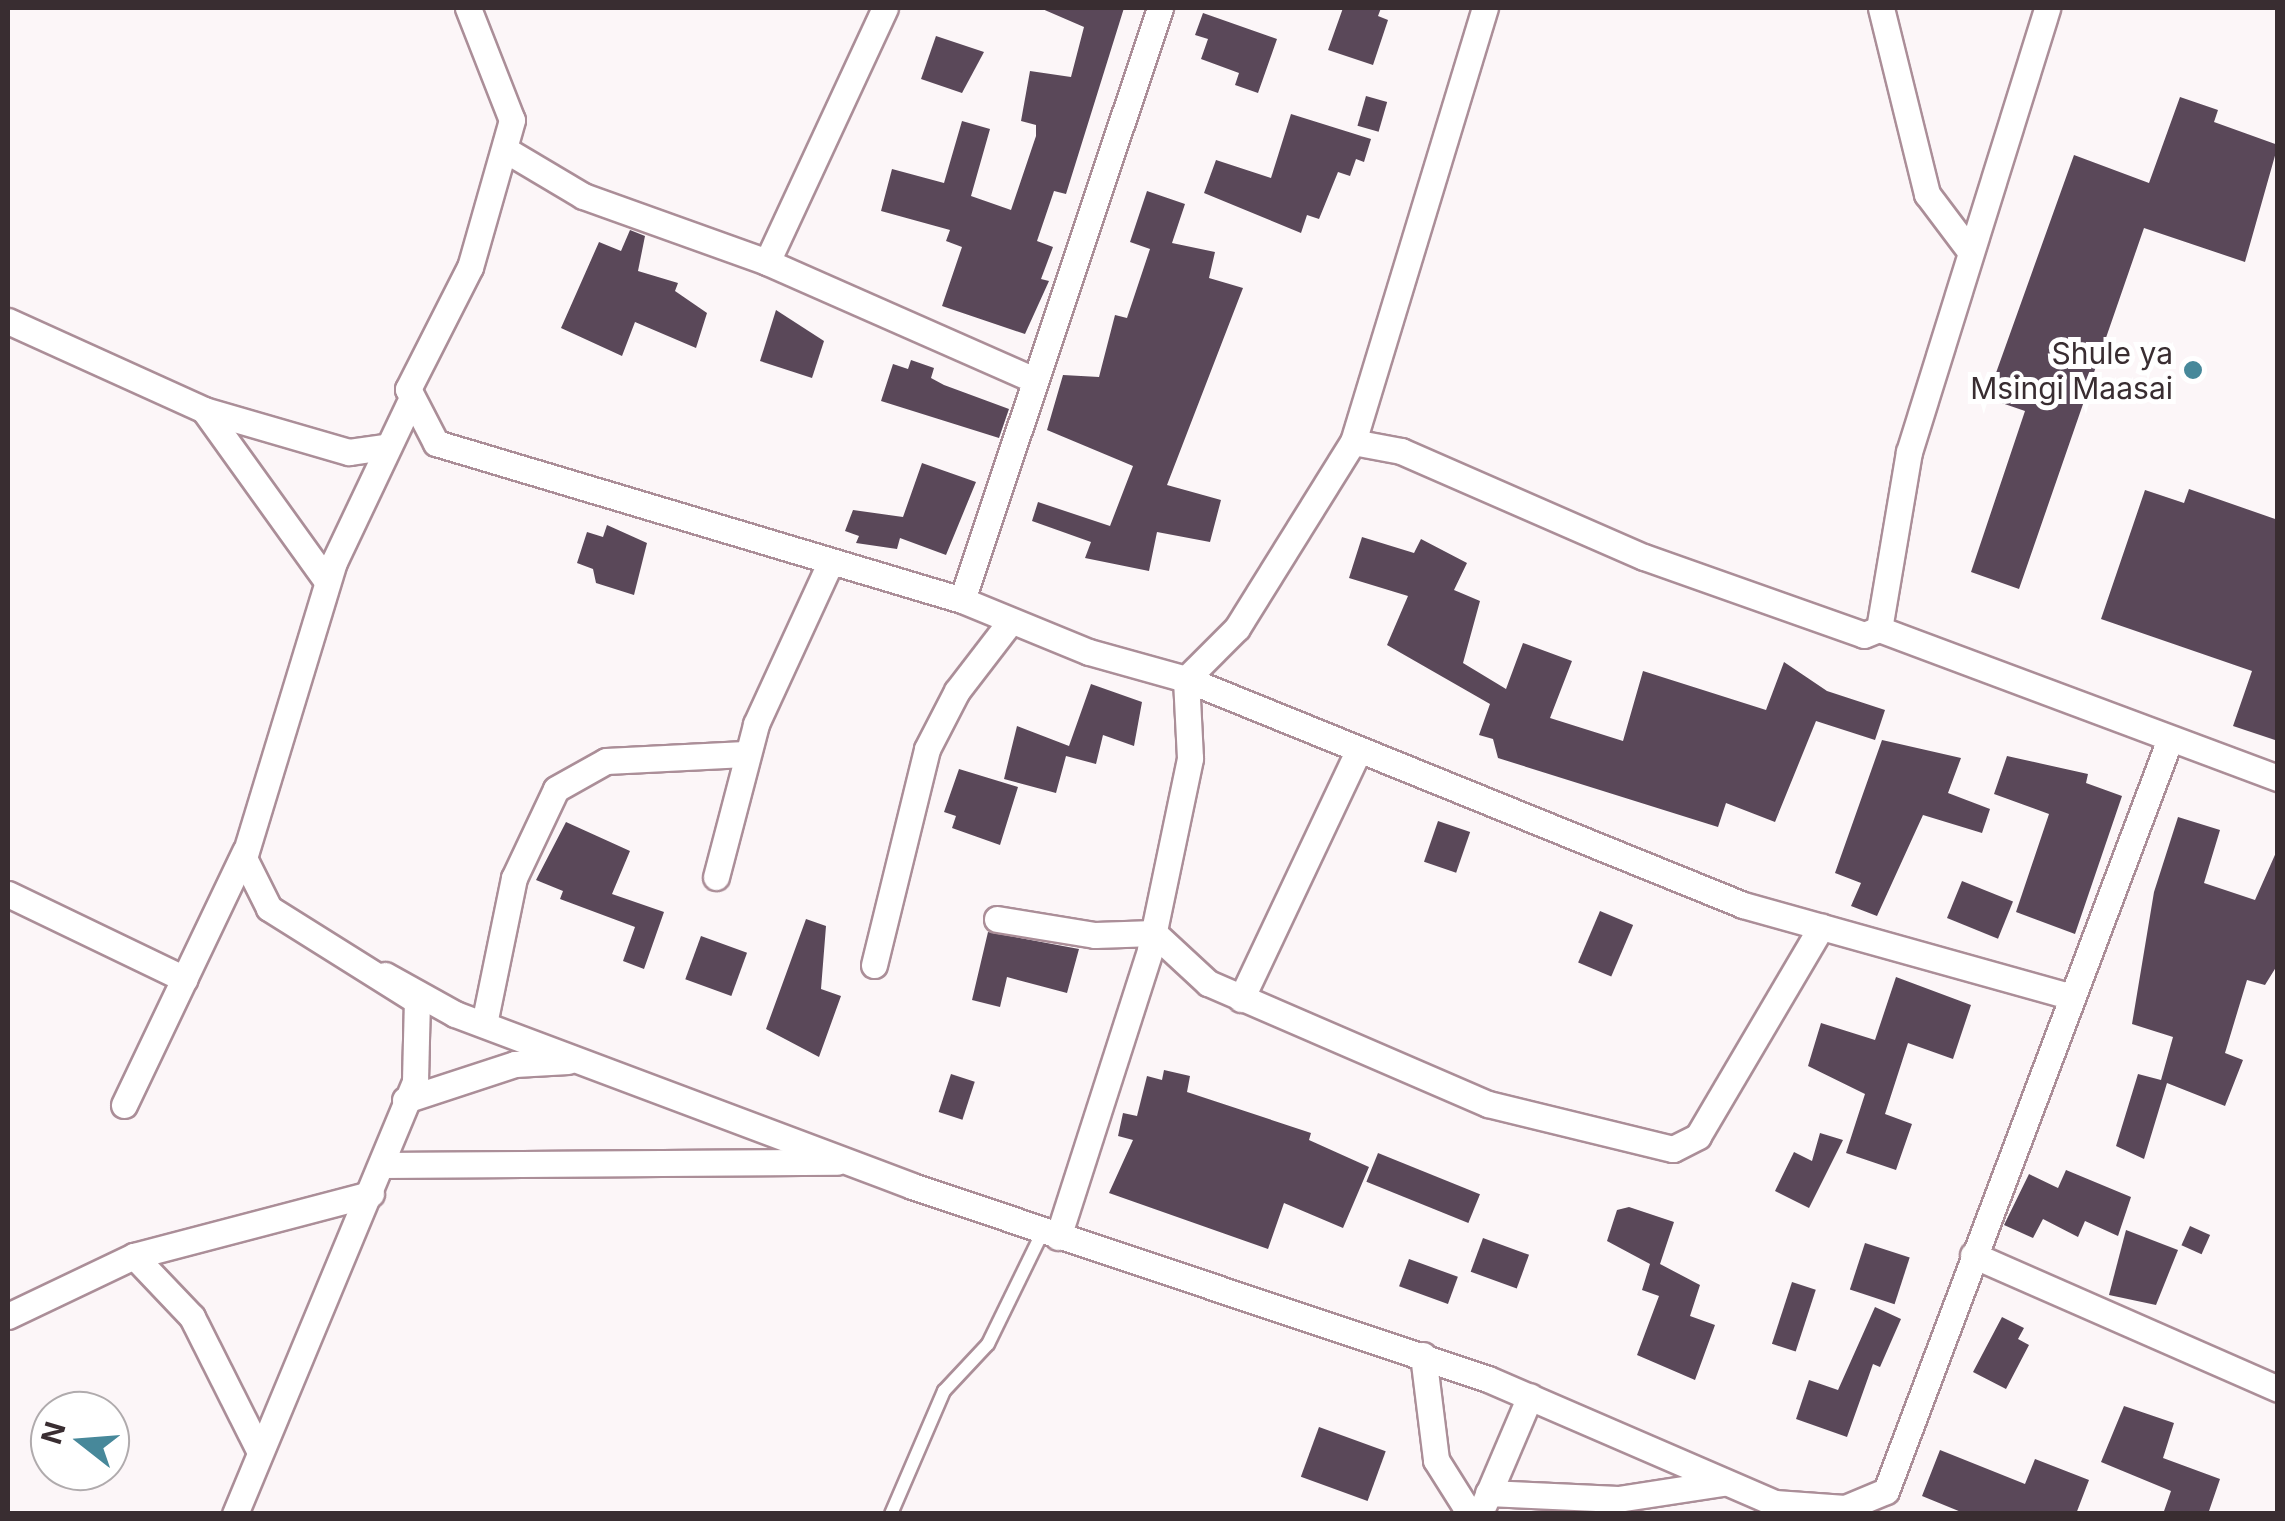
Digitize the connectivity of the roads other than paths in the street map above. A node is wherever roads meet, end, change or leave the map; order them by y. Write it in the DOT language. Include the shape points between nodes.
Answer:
graph roads {
  1 [pos="468,8"];
  2 [pos="885,8"];
  3 [pos="1160,8"];
  4 [pos="1484,8"];
  5 [pos="1881,8"];
  6 [pos="2046,8"];
  7 [pos="509,152"];
  8 [pos="1970,251"];
  9 [pos="768,262"];
  10 [pos="8,321"];
  11 [pos="1032,379"];
  12 [pos="408,404"];
  13 [pos="204,410"];
  14 [pos="1352,442"];
  15 [pos="385,447"];
  16 [pos="829,565"];
  17 [pos="327,581"];
  18 [pos="962,600"];
  19 [pos="1010,622"];
  20 [pos="1879,629"];
  21 [pos="1186,679"];
  22 [pos="2170,739"];
  23 [pos="746,754"];
  24 [pos="1357,754"];
  25 [pos="2278,778"];
  26 [pos="245,851"];
  27 [pos="716,877"];
  28 [pos="8,894"];
  29 [pos="996,918"];
  30 [pos="1821,927"];
  31 [pos="1154,933"];
  32 [pos="874,964"];
  33 [pos="385,976"];
  34 [pos="185,979"];
  35 [pos="2070,996"];
  36 [pos="1241,999"];
  37 [pos="484,1024"];
  38 [pos="598,1062"];
  39 [pos="405,1100"];
  40 [pos="124,1105"];
  41 [pos="852,1162"];
  42 [pos="382,1164"];
  43 [pos="370,1194"];
  44 [pos="1050,1234"];
  45 [pos="134,1256"];
  46 [pos="1972,1256"];
  47 [pos="8,1316"];
  48 [pos="1422,1355"];
  49 [pos="2278,1390"];
  50 [pos="1530,1396"];
  51 [pos="258,1448"];
  52 [pos="1723,1483"];
  53 [pos="1651,1494"];
  54 [pos="1891,1502"];
  55 [pos="1485,1503"];
  56 [pos="1799,1511"];
  57 [pos="234,1514"];
  58 [pos="891,1514"];
  59 [pos="1470,1514"];
  60 [pos="1670,1514"];
  1 -- 7 [label="street" via="507,89"];
  2 -- 9 [label="street"];
  3 -- 11 [label="street"];
  4 -- 14 [label="street"];
  5 -- 8 [label="street" via="1927,194"];
  6 -- 8 [label="street"];
  7 -- 9 [label="street" via="640,221"];
  7 -- 12 [label="street"];
  8 -- 20 [label="street" via="1891,525"];
  9 -- 11 [label="street"];
  10 -- 13 [label="street"];
  11 -- 18 [label="street"];
  12 -- 15 [label="street"];
  12 -- 16 [label="street" via="452,451"];
  13 -- 15 [label="street" via="349,452"];
  13 -- 17 [label="street"];
  14 -- 20 [label="street" via="1401,451 1661,563 1864,635"];
  14 -- 21 [label="street" via="1237,628"];
  15 -- 17 [label="street"];
  16 -- 18 [label="street"];
  16 -- 23 [label="street"];
  17 -- 26 [label="street"];
  18 -- 19 [label="street"];
  19 -- 21 [label="street"];
  19 -- 32 [label="street" via="957,690 927,749"];
  20 -- 22 [label="street"];
  21 -- 24 [label="street"];
  21 -- 31 [label="street" via="1190,758"];
  22 -- 25 [label="street"];
  22 -- 35 [label="street"];
  23 -- 27 [label="street"];
  23 -- 37 [label="street" via="606,762 556,788 514,878"];
  24 -- 30 [label="street"];
  24 -- 36 [label="street"];
  26 -- 33 [label="street" via="249,882 269,908"];
  26 -- 34 [label="street"];
  28 -- 34 [label="street"];
  29 -- 31 [label="street" via="1095,935"];
  30 -- 35 [label="street"];
  30 -- 36 [label="street" via="1698,1136 1674,1148 1488,1104"];
  31 -- 36 [label="street" via="1190,970"];
  31 -- 44 [label="street"];
  33 -- 37 [label="street"];
  33 -- 39 [label="street" via="417,1002 420,1023"];
  34 -- 40 [label="street"];
  35 -- 46 [label="street"];
  37 -- 38 [label="street"];
  38 -- 39 [label="street" via="515,1064"];
  38 -- 41 [label="street"];
  39 -- 42 [label="street"];
  41 -- 42 [label="street"];
  41 -- 44 [label="street"];
  42 -- 43 [label="street"];
  43 -- 45 [label="street"];
  43 -- 51 [label="street"];
  44 -- 48 [label="street"];
  44 -- 58 [label="lane" via="988,1344 944,1391"];
  45 -- 47 [label="street"];
  45 -- 51 [label="street" via="192,1317"];
  46 -- 49 [label="street"];
  46 -- 54 [label="street"];
  48 -- 50 [label="street"];
  48 -- 59 [label="street" via="1436,1460"];
  50 -- 52 [label="street"];
  50 -- 55 [label="street"];
  51 -- 57 [label="street"];
  52 -- 53 [label="street"];
  52 -- 56 [label="street"];
  53 -- 55 [label="street"];
  53 -- 60 [label="street"];
  54 -- 56 [label="street"];
}
